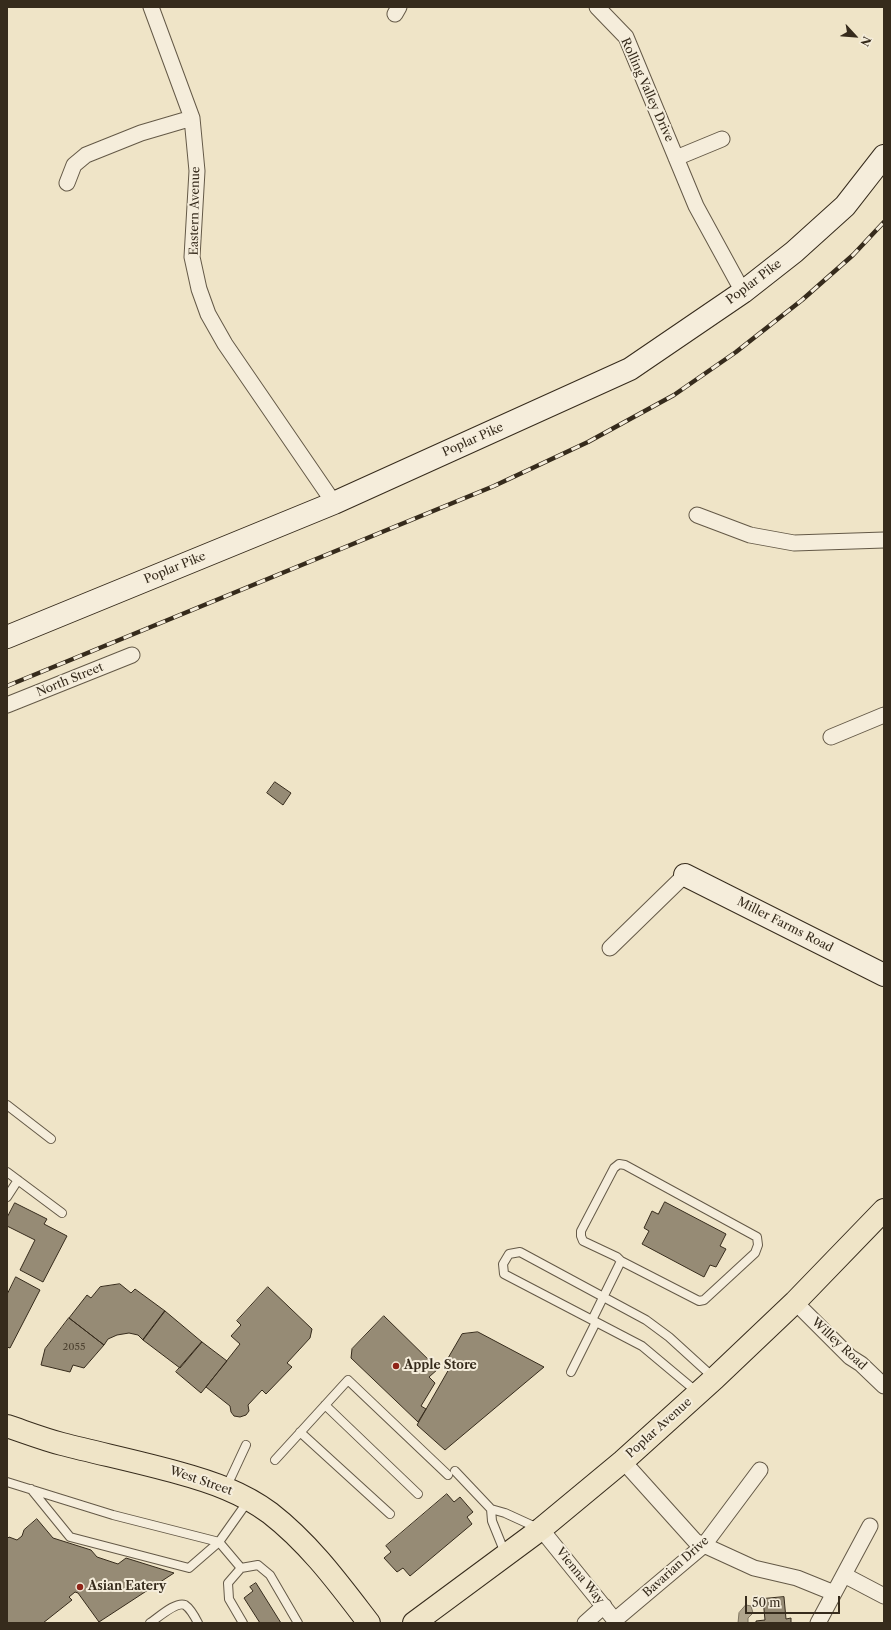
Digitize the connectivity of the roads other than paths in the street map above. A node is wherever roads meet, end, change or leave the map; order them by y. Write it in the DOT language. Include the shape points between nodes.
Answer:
graph roads {
  1 [pos="151,7"];
  2 [pos="597,7"];
  3 [pos="192,118"];
  4 [pos="722,139"];
  5 [pos="884,156"];
  6 [pos="676,158"];
  7 [pos="67,184"];
  8 [pos="743,292"];
  9 [pos="334,503"];
  10 [pos="697,515"];
  11 [pos="884,540"];
  12 [pos="7,637"];
  13 [pos="132,655"];
  14 [pos="7,705"];
  15 [pos="884,715"];
  16 [pos="831,737"];
  17 [pos="685,875"];
  18 [pos="610,948"];
  19 [pos="884,975"];
  20 [pos="7,1105"];
  21 [pos="51,1139"];
  22 [pos="7,1172"];
  23 [pos="18,1180"];
  24 [pos="7,1197"];
  25 [pos="884,1210"];
  26 [pos="62,1213"];
  27 [pos="621,1261"];
  28 [pos="603,1298"];
  29 [pos="795,1302"];
  30 [pos="594,1321"];
  31 [pos="571,1372"];
  32 [pos="715,1378"];
  33 [pos="884,1386"];
  34 [pos="698,1393"];
  35 [pos="325,1405"];
  36 [pos="7,1426"];
  37 [pos="300,1432"];
  38 [pos="246,1445"];
  39 [pos="275,1460"];
  40 [pos="623,1461"];
  41 [pos="760,1470"];
  42 [pos="7,1482"];
  43 [pos="225,1488"];
  44 [pos="31,1489"];
  45 [pos="418,1494"];
  46 [pos="250,1500"];
  47 [pos="491,1509"];
  48 [pos="390,1514"];
  49 [pos="870,1526"];
  50 [pos="541,1529"];
  51 [pos="219,1542"];
  52 [pos="704,1545"];
  53 [pos="506,1555"];
  54 [pos="241,1568"];
  55 [pos="844,1575"];
  56 [pos="834,1593"];
  57 [pos="884,1596"];
  58 [pos="604,1606"];
  59 [pos="616,1622"];
  60 [pos="150,1623"];
  61 [pos="198,1623"];
  62 [pos="243,1623"];
  63 [pos="298,1623"];
  64 [pos="369,1623"];
  65 [pos="414,1623"];
  66 [pos="585,1623"];
  67 [pos="818,1623"];
  1 -- 3 [label="street, Eastern Avenue"];
  2 -- 6 [label="street, Rolling Valley Drive" via="626,37"];
  3 -- 7 [label="street" via="141,133 86,155 74,165"];
  3 -- 9 [label="street, Eastern Avenue" via="197,171 192,257 208,314 225,344"];
  4 -- 6 [label="street"];
  5 -- 8 [label="main road, Poplar Pike" via="845,206 794,252"];
  6 -- 8 [label="street, Rolling Valley Drive" via="696,206"];
  8 -- 9 [label="main road, Poplar Pike" via="630,369"];
  9 -- 12 [label="main road, Poplar Pike"];
  10 -- 11 [label="street" via="750,535 794,543"];
  13 -- 14 [label="street, North Street"];
  15 -- 16 [label="street"];
  17 -- 18 [label="street"];
  17 -- 19 [label="main road, Miller Farms Road"];
  20 -- 21 [label="lane"];
  22 -- 23 [label="lane"];
  23 -- 24 [label="lane"];
  23 -- 26 [label="lane"];
  25 -- 29 [label="main road, Poplar Avenue"];
  27 -- 27 [label="lane" via="583,1240 581,1236 581,1231 614,1168 619,1164 757,1237 755,1253 704,1300 699,1301"];
  27 -- 28 [label="lane"];
  28 -- 30 [label="lane"];
  28 -- 30 [label="lane" via="520,1252 509,1254 503,1264 504,1274"];
  28 -- 32 [label="lane" via="646,1320"];
  29 -- 32 [label="main road, Poplar Avenue"];
  29 -- 33 [label="street, Willey Road" via="850,1357"];
  30 -- 31 [label="lane"];
  30 -- 34 [label="lane" via="642,1346"];
  32 -- 34 [label="main road, Poplar Avenue"];
  34 -- 40 [label="main road, Poplar Avenue"];
  35 -- 37 [label="lane"];
  35 -- 45 [label="lane"];
  35 -- 47 [label="lane" via="348,1380"];
  36 -- 43 [label="main road, West Street" via="61,1443 206,1480"];
  37 -- 39 [label="lane"];
  37 -- 48 [label="lane"];
  38 -- 43 [label="lane"];
  40 -- 50 [label="main road, Poplar Avenue"];
  40 -- 52 [label="street" via="682,1528 695,1541"];
  41 -- 52 [label="street, Bavarian Drive"];
  42 -- 44 [label="lane"];
  43 -- 46 [label="main road, West Street"];
  44 -- 51 [label="lane" via="113,1515"];
  44 -- 51 [label="lane" via="70,1537 189,1568"];
  46 -- 51 [label="lane"];
  46 -- 64 [label="main road, West Street" via="294,1533 324,1565"];
  47 -- 50 [label="lane"];
  47 -- 53 [label="lane" via="492,1521"];
  49 -- 55 [label="street"];
  50 -- 53 [label="main road, Poplar Avenue"];
  50 -- 58 [label="street, Vienna Way"];
  51 -- 54 [label="lane"];
  52 -- 56 [label="street" via="754,1568 797,1578"];
  52 -- 59 [label="street, Bavarian Drive"];
  53 -- 65 [label="main road, Poplar Avenue"];
  54 -- 62 [label="lane" via="228,1583 229,1599"];
  54 -- 63 [label="lane" via="258,1565 270,1575"];
  55 -- 56 [label="street"];
  55 -- 57 [label="street"];
  56 -- 67 [label="street"];
  58 -- 59 [label="street, Vienna Way"];
  58 -- 66 [label="street"];
  60 -- 61 [label="lane" via="180,1604 191,1611"];
}
